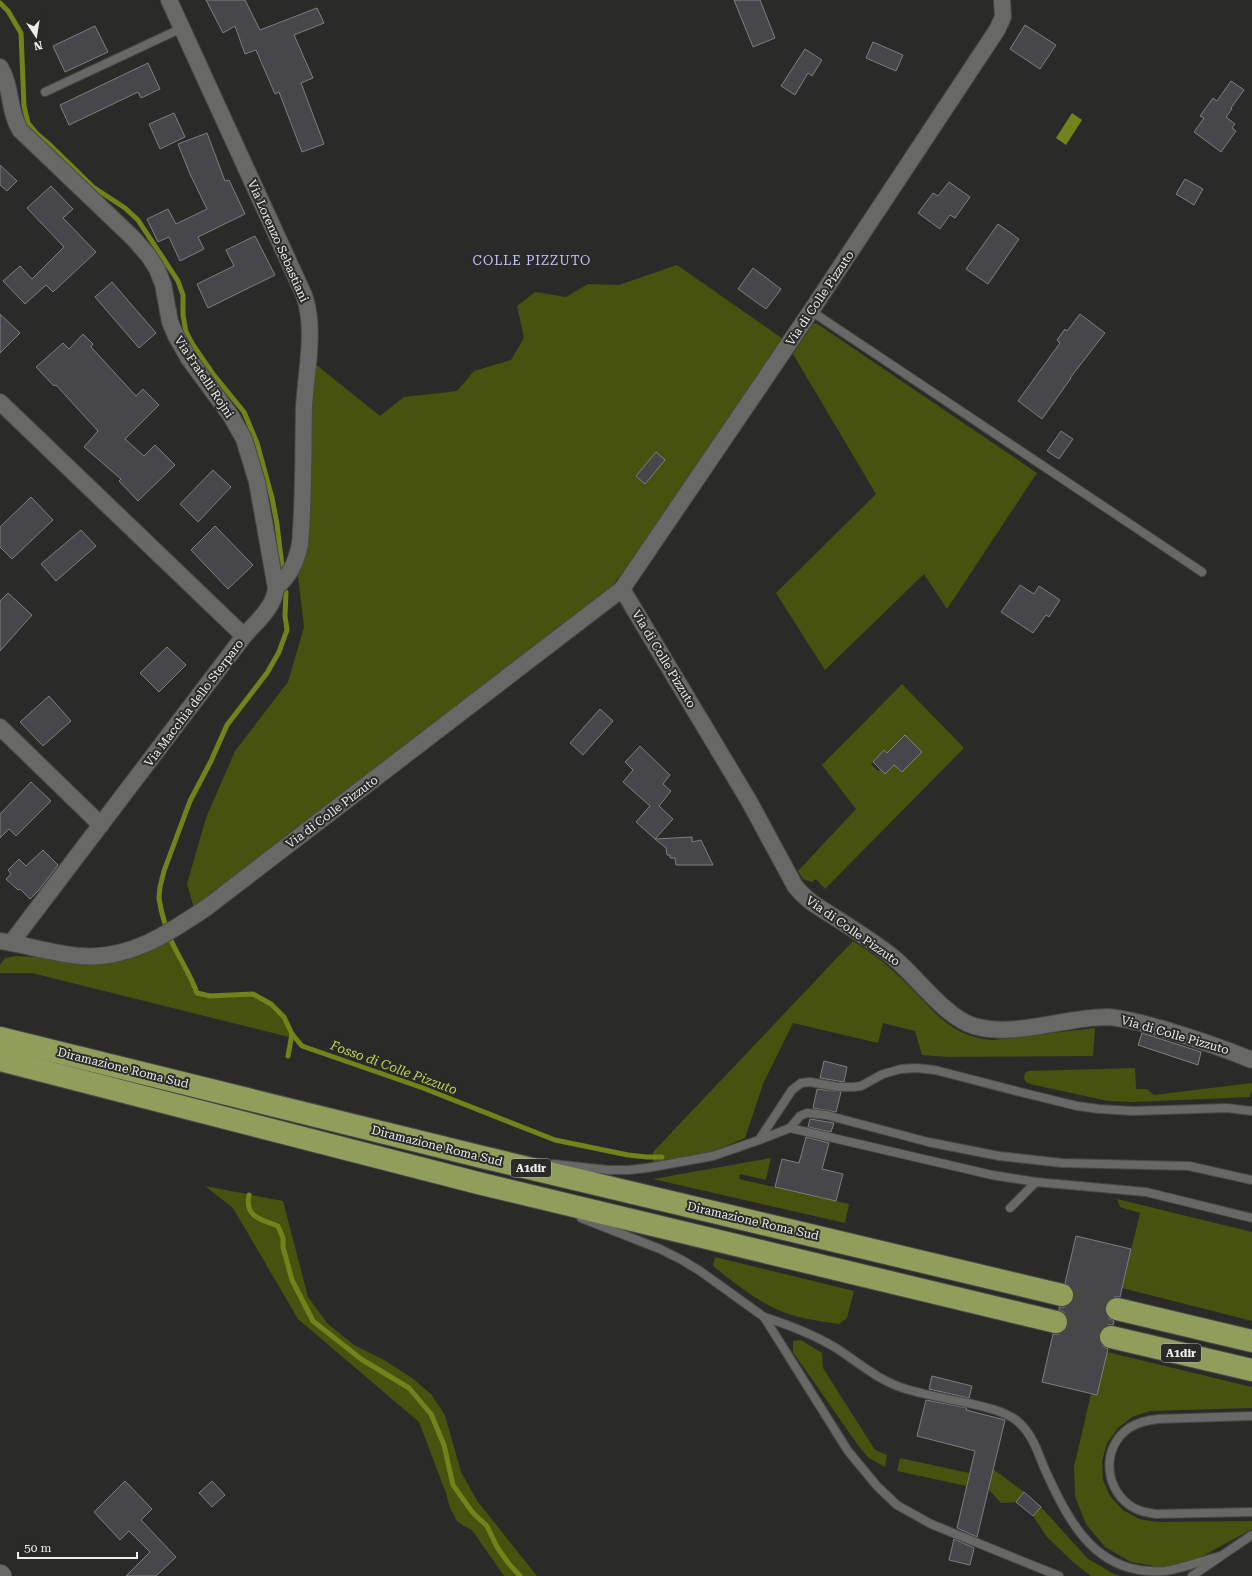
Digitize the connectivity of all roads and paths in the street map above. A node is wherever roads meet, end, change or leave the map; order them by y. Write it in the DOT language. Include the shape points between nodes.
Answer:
graph roads {
  1 [pos="169,0"];
  2 [pos="1002,0"];
  3 [pos="182,28"];
  4 [pos="0,67"];
  5 [pos="45,92"];
  6 [pos="811,311"];
  7 [pos="0,402"];
  8 [pos="1202,572"];
  9 [pos="276,588"];
  10 [pos="622,589"];
  11 [pos="244,636"];
  12 [pos="0,727"];
  13 [pos="101,825"];
  14 [pos="6,942"];
  15 [pos="0,1038"];
  16 [pos="0,1060"];
  17 [pos="1252,1060"];
  18 [pos="1252,1111"];
  19 [pos="790,1128"];
  20 [pos="759,1140"];
  21 [pos="482,1157"];
  22 [pos="1252,1180"];
  23 [pos="1036,1182"];
  24 [pos="482,1184"];
  25 [pos="1010,1208"];
  26 [pos="1252,1218"];
  27 [pos="1062,1295"];
  28 [pos="1117,1309"];
  29 [pos="764,1317"];
  30 [pos="1056,1322"];
  31 [pos="1111,1336"];
  32 [pos="1252,1341"];
  33 [pos="1252,1370"];
  34 [pos="1252,1416"];
  35 [pos="1252,1512"];
  36 [pos="1252,1535"];
  37 [pos="1220,1556"];
  38 [pos="1058,1576"];
  39 [pos="1192,1576"];
  1 -- 3 [label="street, Via Lorenzo Sebastiani"];
  2 -- 6 [label="street, Via di Colle Pizzuto" via="1003,16 997,30"];
  3 -- 5 [label="lane"];
  3 -- 9 [label="street, Via Lorenzo Sebastiani" via="304,295 309,316 300,544 289,576"];
  4 -- 9 [label="street, Via Fratelli Rojni" via="7,82 12,114 20,130 133,238 160,274 170,322 176,336 232,416 244,439 256,482"];
  6 -- 8 [label="lane"];
  6 -- 10 [label="street, Via di Colle Pizzuto"];
  7 -- 11 [label="street, Via Macchia dello Sterparo"];
  9 -- 11 [label="street" via="275,597 270,605"];
  10 -- 14 [label="street, Via di Colle Pizzuto" via="206,908 167,934 128,950 101,956 66,954"];
  10 -- 17 [label="street, Via di Colle Pizzuto" via="742,788 801,894 889,954 934,999 962,1021 976,1027 996,1030 1096,1018 1123,1019 1184,1036"];
  11 -- 13 [label="street, Via Macchia dello Sterparo"];
  12 -- 13 [label="street"];
  13 -- 14 [label="street, Via Macchia dello Sterparo"];
  15 -- 21 [label="highway, Diramazione Roma Sud / A1dir"];
  16 -- 24 [label="highway, Diramazione Roma Sud / A1dir"];
  18 -- 20 [label="lane" via="1227,1108 1133,1111 1099,1109 1077,1106 940,1071 916,1068 882,1074 861,1086 854,1087 838,1088 810,1082 801,1083 792,1090"];
  19 -- 20 [label="lane"];
  19 -- 22 [label="lane" via="800,1116 816,1113 942,1145 993,1155 1062,1163 1189,1166"];
  19 -- 23 [label="lane" via="982,1173"];
  20 -- 21 [label="lane" via="702,1159 634,1170 608,1170"];
  21 -- 27 [label="highway, Diramazione Roma Sud / A1dir"];
  23 -- 25 [label="lane"];
  23 -- 26 [label="lane" via="1146,1192"];
  24 -- 29 [label="lane" via="590,1221 669,1254 700,1272"];
  24 -- 30 [label="highway, Diramazione Roma Sud / A1dir"];
  28 -- 32 [label="highway, A1dir"];
  29 -- 37 [label="lane" via="819,1338 891,1384 989,1408 1015,1420 1031,1437 1048,1477 1075,1526 1091,1547 1111,1563 1130,1570 1157,1572"];
  29 -- 38 [label="lane" via="848,1451 862,1470 891,1500 931,1524"];
  31 -- 33 [label="highway, A1dir"];
  34 -- 35 [label="lane" via="1144,1421 1130,1428 1118,1439 1111,1453 1109,1469 1116,1491 1127,1503 1141,1511 1156,1514"];
  36 -- 37 [label="lane"];
  37 -- 39 [label="lane"];
}
